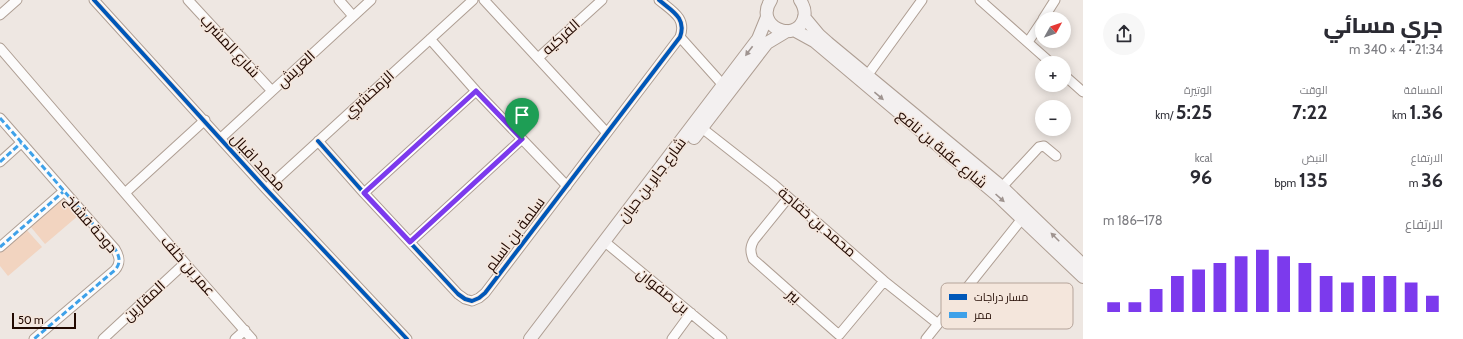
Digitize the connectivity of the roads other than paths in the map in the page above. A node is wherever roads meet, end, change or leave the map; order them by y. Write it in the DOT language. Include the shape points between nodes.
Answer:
graph roads {
  1 [pos="17,0"];
  2 [pos="94,0"];
  3 [pos="188,0"];
  4 [pos="339,0"];
  5 [pos="371,0"];
  6 [pos="472,0"];
  7 [pos="484,0"];
  8 [pos="602,0"];
  9 [pos="659,0"];
  10 [pos="758,0"];
  11 [pos="922,0"];
  12 [pos="980,0"];
  13 [pos="1055,0"];
  14 [pos="804,6"];
  15 [pos="768,9"];
  16 [pos="1048,12"];
  17 [pos="0,15"];
  18 [pos="353,16"];
  19 [pos="790,30"];
  20 [pos="1035,32"];
  21 [pos="680,38"];
  22 [pos="430,39"];
  23 [pos="1028,42"];
  24 [pos="0,48"];
  25 [pos="1043,56"];
  26 [pos="538,58"];
  27 [pos="865,78"];
  28 [pos="1071,81"];
  29 [pos="723,85"];
  30 [pos="272,91"];
  31 [pos="476,91"];
  32 [pos="1083,92"];
  33 [pos="0,118"];
  34 [pos="205,120"];
  35 [pos="698,125"];
  36 [pos="607,133"];
  37 [pos="221,138"];
  38 [pos="522,139"];
  39 [pos="318,141"];
  40 [pos="21,143"];
  41 [pos="1056,156"];
  42 [pos="0,162"];
  43 [pos="566,186"];
  44 [pos="1002,187"];
  45 [pos="266,188"];
  46 [pos="63,192"];
  47 [pos="125,193"];
  48 [pos="364,193"];
  49 [pos="788,198"];
  50 [pos="1025,214"];
  51 [pos="410,242"];
  52 [pos="607,245"];
  53 [pos="0,247"];
  54 [pos="185,263"];
  55 [pos="1083,264"];
  56 [pos="1083,277"];
  57 [pos="884,281"];
  58 [pos="970,283"];
  59 [pos="691,313"];
  60 [pos="941,320"];
  61 [pos="938,324"];
  62 [pos="245,330"];
  63 [pos="837,337"];
  64 [pos="34,339"];
  65 [pos="104,339"];
  66 [pos="235,339"];
  67 [pos="252,339"];
  68 [pos="407,339"];
  69 [pos="530,339"];
  70 [pos="539,339"];
  71 [pos="672,339"];
  72 [pos="722,339"];
  73 [pos="926,339"];
  1 -- 17 [label="street"];
  2 -- 34 [label="street, محمد اقبال"];
  3 -- 30 [label="street, شارع المشرب"];
  4 -- 18 [label="street"];
  5 -- 18 [label="street, العريش"];
  6 -- 22 [label="street, الزمخشري"];
  7 -- 26 [label="street"];
  8 -- 26 [label="street, الفركيه"];
  9 -- 21 [label="street" via="680,19"];
  10 -- 15 [label="street"];
  11 -- 27 [label="street"];
  12 -- 23 [label="street"];
  13 -- 16 [label="street"];
  14 -- 19 [label="street" via="801,23"];
  14 -- 27 [label="street, شارع عقبة بن نافع" via="819,35"];
  15 -- 19 [label="street, شارع عقبة بن نافع" via="774,27"];
  15 -- 29 [label="street, شارع جابر بن حيان, one-way" via="758,38"];
  18 -- 30 [label="street, العريش"];
  19 -- 27 [label="street, شارع عقبة بن نافع" via="814,41"];
  19 -- 35 [label="street, شارع جابر بن حيان" via="767,43"];
  20 -- 23 [label="street"];
  21 -- 29 [label="street"];
  21 -- 36 [label="street, سلمة بن اسلم"];
  22 -- 31 [label="street"];
  22 -- 39 [label="street, الزمخشري"];
  23 -- 25 [label="street"];
  24 -- 47 [label="street, عمر بن خلف"];
  26 -- 36 [label="street"];
  27 -- 44 [label="street, شارع عقبة بن نافع"];
  27 -- 50 [label="street, شارع عقبة بن نافع, one-way" via="998,196"];
  28 -- 32 [label="street"];
  29 -- 35 [label="street, شارع جابر بن حيان"];
  30 -- 37 [label="street, العريش"];
  31 -- 38 [label="street"];
  31 -- 48 [label="street"];
  33 -- 40 [label="street, دوحة فشاخ"];
  34 -- 37 [label="street, محمد اقبال"];
  34 -- 47 [label="street"];
  35 -- 49 [label="street, محمد بن خفاجة"];
  35 -- 52 [label="street, شارع جابر بن حيان"];
  36 -- 43 [label="street, سلمة بن اسلم"];
  37 -- 45 [label="street, محمد اقبال"];
  38 -- 43 [label="street"];
  38 -- 51 [label="street"];
  39 -- 45 [label="street, الزمخشري"];
  39 -- 48 [label="street, سلمة بن اسلم"];
  40 -- 42 [label="street"];
  40 -- 46 [label="street, دوحة فشاخ"];
  41 -- 44 [label="street, شارع عقبة بن نافع" via="1044,146 1039,147"];
  43 -- 51 [label="street, سلمة بن اسلم" via="485,292 472,301 458,294"];
  44 -- 50 [label="street, شارع عقبة بن نافع"];
  45 -- 68 [label="street, محمد اقبال"];
  46 -- 53 [label="street"];
  46 -- 64 [label="street, دوحة فشاخ" via="120,259 115,270"];
  47 -- 54 [label="street, عمر بن خلف"];
  48 -- 51 [label="street, سلمة بن اسلم"];
  49 -- 57 [label="street, محمد بن خفاجة"];
  49 -- 63 [label="street, بير" via="754,240 750,251 753,259"];
  55 -- 50 [label="street, شارع عقبة بن نافع, one-way"];
  50 -- 56 [label="street, شارع عقبة بن نافع"];
  50 -- 58 [label="street"];
  52 -- 59 [label="street, بن صفوان"];
  52 -- 69 [label="street, شارع جابر بن حيان"];
  52 -- 70 [label="street, شارع جابر بن حيان"];
  54 -- 62 [label="street, عمر بن خلف"];
  54 -- 65 [label="street, المقارين"];
  57 -- 61 [label="street, محمد بن خفاجة"];
  57 -- 63 [label="street, بير"];
  59 -- 71 [label="street"];
  59 -- 72 [label="street, بن صفوان"];
  60 -- 61 [label="street"];
  61 -- 73 [label="street"];
  62 -- 66 [label="street"];
  62 -- 67 [label="street, عمر بن خلف"];
}
